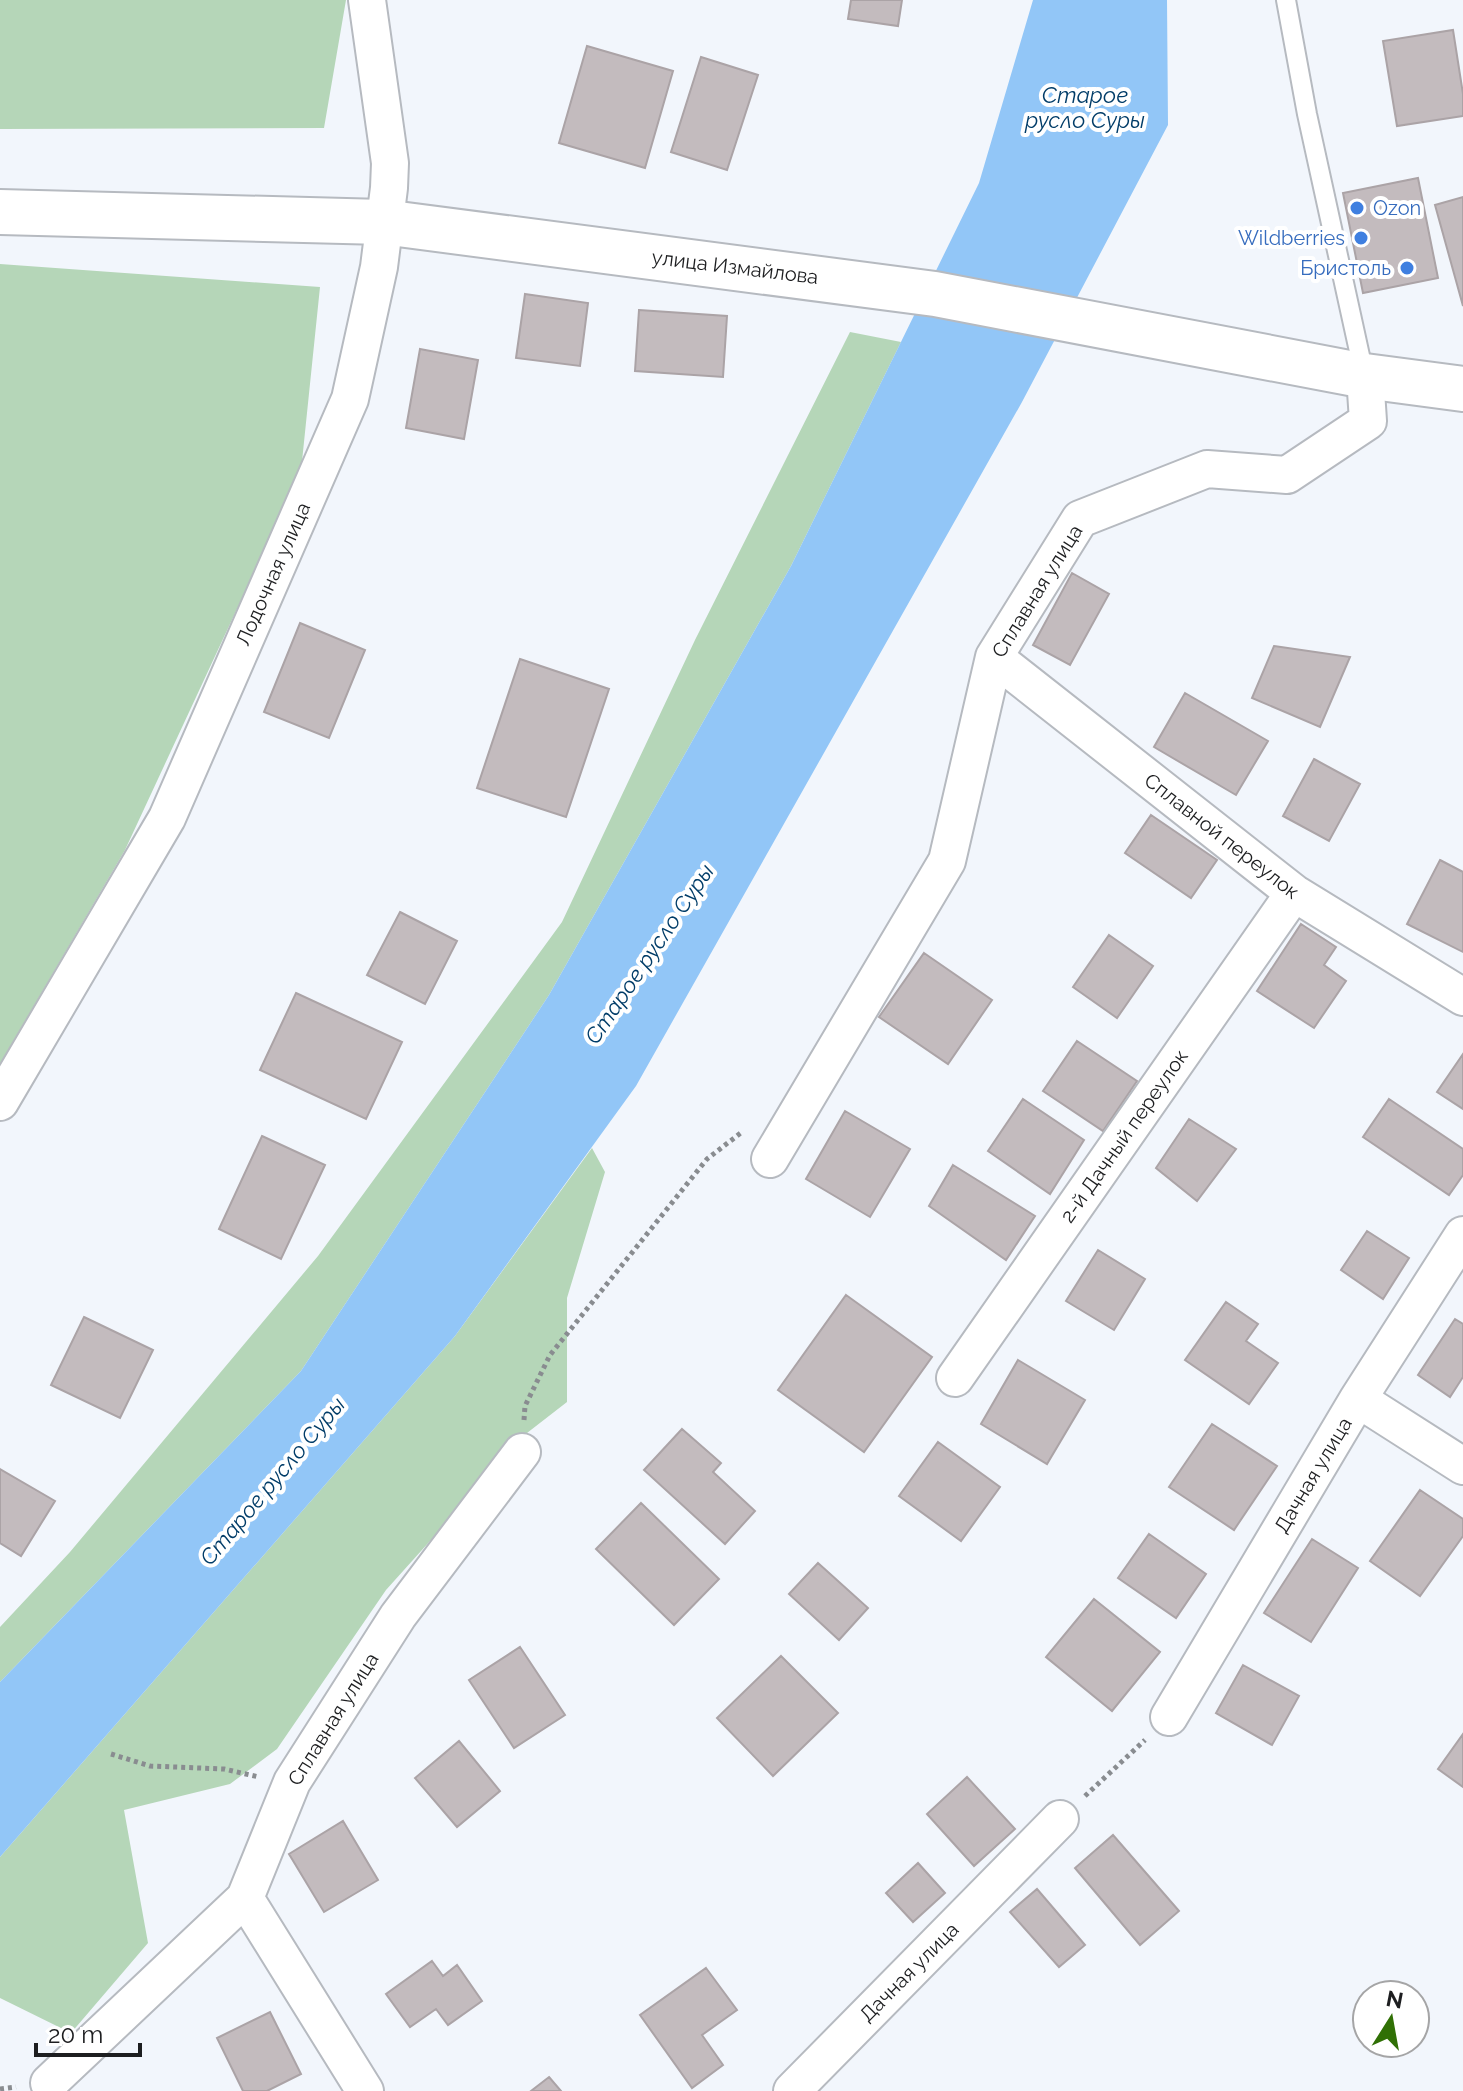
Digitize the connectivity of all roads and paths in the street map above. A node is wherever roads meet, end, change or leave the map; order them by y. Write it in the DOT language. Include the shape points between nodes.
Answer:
graph roads {
  1 [pos="367,0"];
  2 [pos="1286,0"];
  3 [pos="0,212"];
  4 [pos="383,222"];
  5 [pos="1365,376"];
  6 [pos="1463,389"];
  7 [pos="994,657"];
  8 [pos="1294,893"];
  9 [pos="1463,997"];
  10 [pos="0,1102"];
  11 [pos="752,1125"];
  12 [pos="770,1159"];
  13 [pos="1463,1235"];
  14 [pos="955,1378"];
  15 [pos="1358,1399"];
  16 [pos="522,1452"];
  17 [pos="1463,1466"];
  18 [pos="1169,1717"];
  19 [pos="111,1754"];
  20 [pos="292,1782"];
  21 [pos="1060,1819"];
  22 [pos="245,1898"];
  23 [pos="47,2087"];
  24 [pos="365,2091"];
  25 [pos="792,2091"];
  1 -- 4 [label="street, Лодочная улица" via="390,163"];
  2 -- 5 [label="lane, Сплавная улица"];
  3 -- 4 [label="main road, улица Измайлова"];
  4 -- 5 [label="main road, улица Измайлова" via="935,294"];
  4 -- 10 [label="street, Лодочная улица" via="379,267 350,399 167,818"];
  5 -- 6 [label="main road, улица Измайлова"];
  5 -- 7 [label="street, Сплавная улица" via="1368,421 1287,475 1207,469 1080,519"];
  7 -- 8 [label="street, Сплавной переулок"];
  7 -- 12 [label="street, Сплавная улица" via="947,861"];
  8 -- 9 [label="street, Сплавной переулок"];
  8 -- 14 [label="street, 2-й Дачный переулок"];
  11 -- 16 [label="path" via="707,1159 550,1355 525,1406"];
  13 -- 15 [label="street, Дачная улица"];
  15 -- 17 [label="street"];
  15 -- 18 [label="street, Дачная улица"];
  16 -- 20 [label="street, Сплавная улица" via="398,1616"];
  18 -- 21 [label="path"];
  19 -- 20 [label="path" via="150,1766 224,1769"];
  20 -- 22 [label="street, Сплавная улица"];
  21 -- 25 [label="street, Дачная улица"];
  22 -- 23 [label="street, Сплавная улица"];
  22 -- 24 [label="street"];
}
